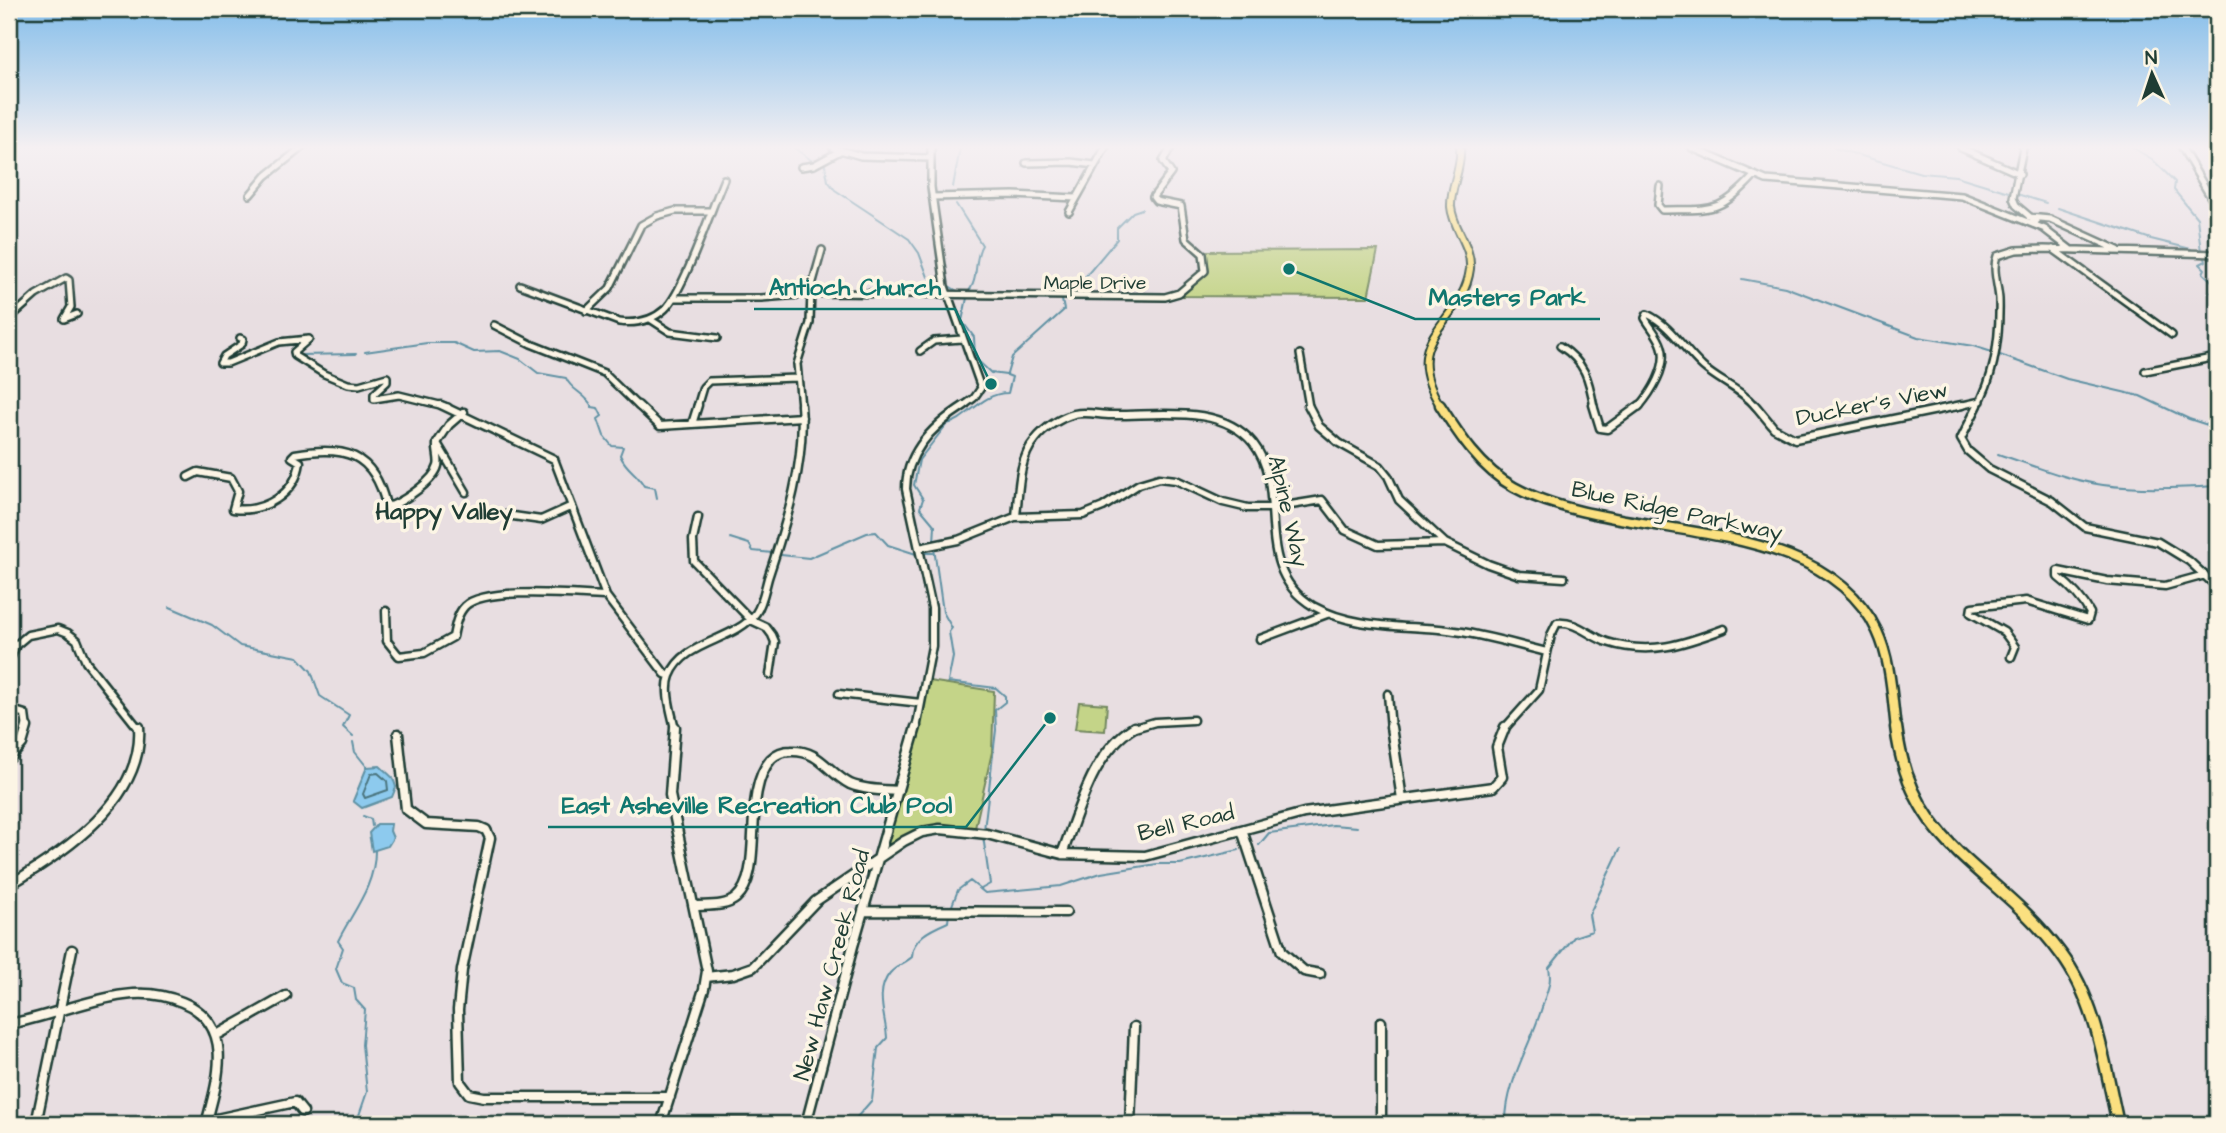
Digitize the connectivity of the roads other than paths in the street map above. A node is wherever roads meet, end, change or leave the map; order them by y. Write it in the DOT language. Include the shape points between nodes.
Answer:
graph roads {
  1 [pos="715,201"];
  2 [pos="933,201"];
  3 [pos="1075,201"];
  4 [pos="1156,201"];
  5 [pos="1452,201"];
  6 [pos="1659,201"];
  7 [pos="1730,201"];
  8 [pos="1974,201"];
  9 [pos="2014,201"];
  10 [pos="711,211"];
  11 [pos="1069,212"];
  12 [pos="2029,217"];
  13 [pos="2045,229"];
  14 [pos="2053,249"];
  15 [pos="2070,249"];
  16 [pos="822,250"];
  17 [pos="2118,251"];
  18 [pos="2217,254"];
  19 [pos="520,285"];
  20 [pos="812,295"];
  21 [pos="947,295"];
  22 [pos="674,298"];
  23 [pos="586,311"];
  24 [pos="77,314"];
  25 [pos="9,319"];
  26 [pos="650,319"];
  27 [pos="494,325"];
  28 [pos="2172,335"];
  29 [pos="240,338"];
  30 [pos="717,338"];
  31 [pos="962,339"];
  32 [pos="1560,346"];
  33 [pos="920,351"];
  34 [pos="1300,354"];
  35 [pos="2217,357"];
  36 [pos="2145,371"];
  37 [pos="797,378"];
  38 [pos="1981,401"];
  39 [pos="464,412"];
  40 [pos="802,417"];
  41 [pos="692,424"];
  42 [pos="438,444"];
  43 [pos="188,477"];
  44 [pos="466,492"];
  45 [pos="572,506"];
  46 [pos="1270,509"];
  47 [pos="506,515"];
  48 [pos="1016,516"];
  49 [pos="698,517"];
  50 [pos="1445,543"];
  51 [pos="919,548"];
  52 [pos="2204,575"];
  53 [pos="1564,578"];
  54 [pos="2217,587"];
  55 [pos="606,596"];
  56 [pos="386,611"];
  57 [pos="1327,614"];
  58 [pos="751,620"];
  59 [pos="1724,629"];
  60 [pos="1260,639"];
  61 [pos="1547,652"];
  62 [pos="2011,657"];
  63 [pos="9,661"];
  64 [pos="770,675"];
  65 [pos="670,676"];
  66 [pos="839,694"];
  67 [pos="1388,694"];
  68 [pos="921,703"];
  69 [pos="9,709"];
  70 [pos="1193,720"];
  71 [pos="398,734"];
  72 [pos="9,759"];
  73 [pos="898,791"];
  74 [pos="1402,799"];
  75 [pos="1242,830"];
  76 [pos="1062,854"];
  77 [pos="879,859"];
  78 [pos="9,885"];
  79 [pos="694,906"];
  80 [pos="863,911"];
  81 [pos="1066,912"];
  82 [pos="72,950"];
  83 [pos="1320,974"];
  84 [pos="706,977"];
  85 [pos="286,996"];
  86 [pos="59,1013"];
  87 [pos="1381,1022"];
  88 [pos="9,1024"];
  89 [pos="1134,1027"];
  90 [pos="217,1035"];
  91 [pos="670,1097"];
  92 [pos="303,1112"];
  93 [pos="207,1122"];
  94 [pos="661,1123"];
  95 [pos="36,1124"];
  96 [pos="798,1124"];
  97 [pos="806,1124"];
  98 [pos="1130,1124"];
  99 [pos="1381,1124"];
  100 [pos="2118,1124"];
  1 -- 10 [label="street"];
  2 -- 21 [label="street, New Haw Creek Road"];
  3 -- 11 [label="street"];
  4 -- 21 [label="street, Maple Drive" via="1181,206 1184,234 1203,254 1205,271 1179,293 1154,298"];
  5 -- 100 [label="main road, Blue Ridge Parkway" via="1471,265 1425,361 1429,384 1447,416 1491,472 1534,497 1768,547 1812,565 1851,594 1871,617 1883,642 1900,754 1914,794 1947,841 2033,922 2064,958 2095,1026"];
  6 -- 7 [label="street" via="1662,210 1711,209"];
  8 -- 13 [label="street"];
  9 -- 12 [label="street"];
  10 -- 22 [label="street"];
  10 -- 23 [label="street" via="675,211 641,225 610,288"];
  12 -- 13 [label="street"];
  12 -- 17 [label="street" via="2050,219"];
  13 -- 15 [label="street"];
  14 -- 15 [label="street"];
  14 -- 28 [label="street"];
  14 -- 38 [label="street" via="2006,251 1994,258 2001,320"];
  15 -- 17 [label="street"];
  16 -- 20 [label="street"];
  17 -- 18 [label="street"];
  19 -- 23 [label="street"];
  20 -- 21 [label="street, Maple Drive"];
  20 -- 22 [label="street, Maple Drive"];
  20 -- 37 [label="street"];
  21 -- 31 [label="street, New Haw Creek Road"];
  22 -- 26 [label="street" via="666,311"];
  23 -- 26 [label="street" via="627,323"];
  24 -- 25 [label="street" via="64,319 71,307 66,278 32,298"];
  26 -- 30 [label="street" via="670,332"];
  27 -- 41 [label="street" via="604,373 660,426"];
  29 -- 39 [label="street" via="242,344 220,363 283,341 309,339 295,356 329,376 355,385 387,377 374,399 405,396"];
  31 -- 33 [label="street" via="936,340"];
  31 -- 51 [label="street, New Haw Creek Road" via="981,388 928,435 907,467 906,489"];
  32 -- 38 [label="street, Ducker's View" via="1580,359 1597,420 1600,428 1606,429 1638,408 1659,375 1661,345 1647,314 1682,339 1698,363 1748,397 1787,438"];
  34 -- 50 [label="street" via="1307,403 1319,426 1380,466 1399,500"];
  35 -- 36 [label="street"];
  37 -- 40 [label="street"];
  37 -- 41 [label="street" via="709,381"];
  38 -- 52 [label="street" via="1961,439 1978,460 2051,500 2086,528 2161,542"];
  39 -- 42 [label="street"];
  39 -- 45 [label="street" via="554,459"];
  40 -- 41 [label="street"];
  40 -- 58 [label="street" via="801,459 791,502 762,602"];
  42 -- 43 [label="street" via="439,465 434,473 391,506 386,505 384,491 364,460 348,451 295,454 292,457 300,467 293,482 272,502 252,510 233,509 238,491 231,478 198,472"];
  42 -- 44 [label="street"];
  45 -- 47 [label="street" via="541,520"];
  45 -- 55 [label="street"];
  46 -- 48 [label="street" via="1225,503 1183,481 1161,478 1138,482 1085,515"];
  46 -- 48 [label="street, Alpine Way" via="1267,475 1255,445 1219,421 1185,415 1082,412 1060,419 1034,440 1023,464"];
  46 -- 50 [label="street" via="1322,500 1345,530 1378,545"];
  46 -- 57 [label="street, Alpine Way" via="1285,580 1295,593"];
  48 -- 51 [label="street" via="947,543"];
  49 -- 58 [label="street" via="694,561"];
  50 -- 53 [label="street" via="1519,575"];
  51 -- 68 [label="street, New Haw Creek Road" via="934,625"];
  52 -- 54 [label="street"];
  52 -- 62 [label="street" via="2165,586 2058,571 2086,605 2088,620 2026,601 1972,607 1971,613 2009,636 2015,647"];
  55 -- 56 [label="street" via="484,597 466,605 453,637 424,653 399,656 387,641"];
  55 -- 65 [label="street"];
  57 -- 60 [label="street"];
  57 -- 61 [label="street, Alpine Way" via="1371,625 1450,630"];
  58 -- 64 [label="street" via="766,627 775,642"];
  58 -- 65 [label="street" via="688,653"];
  59 -- 61 [label="street, Bell Road" via="1675,647 1649,650 1606,642 1560,621 1554,626"];
  61 -- 74 [label="street, Bell Road" via="1539,690 1504,729 1497,747 1502,777 1498,783 1480,790"];
  63 -- 78 [label="street" via="16,645 28,635 58,629 68,633 77,639 86,662 139,727 142,739 113,803"];
  65 -- 79 [label="street" via="676,735 670,796"];
  66 -- 68 [label="street"];
  67 -- 74 [label="street"];
  68 -- 73 [label="street, New Haw Creek Road"];
  69 -- 72 [label="street" via="25,714 28,726 22,745"];
  70 -- 76 [label="street" via="1149,723 1118,738 1096,772"];
  71 -- 91 [label="street" via="406,809 426,824 479,827 490,838 459,995 458,1067 463,1089 484,1097"];
  73 -- 77 [label="street, New Haw Creek Road"];
  73 -- 79 [label="street" via="851,785 811,752 777,754 761,777 740,893 730,901"];
  74 -- 75 [label="street, Bell Road" via="1304,813"];
  75 -- 76 [label="street, Bell Road" via="1145,856"];
  75 -- 83 [label="street" via="1283,952 1304,971"];
  76 -- 77 [label="street, Bell Road" via="984,834 940,830 912,835"];
  77 -- 80 [label="street, New Haw Creek Road"];
  77 -- 84 [label="street, Bell Road" via="816,901 753,967"];
  79 -- 84 [label="street"];
  80 -- 81 [label="street"];
  80 -- 97 [label="street, New Haw Creek Road"];
  82 -- 86 [label="street"];
  84 -- 91 [label="street"];
  85 -- 90 [label="street"];
  86 -- 88 [label="street"];
  86 -- 90 [label="street" via="115,997 160,993 203,1012"];
  86 -- 95 [label="street"];
  87 -- 99 [label="street"];
  89 -- 98 [label="street"];
  90 -- 93 [label="street" via="218,1068"];
  91 -- 94 [label="street"];
  92 -- 93 [label="street" via="295,1102"];
  94 -- 96 [label="street"];
}
